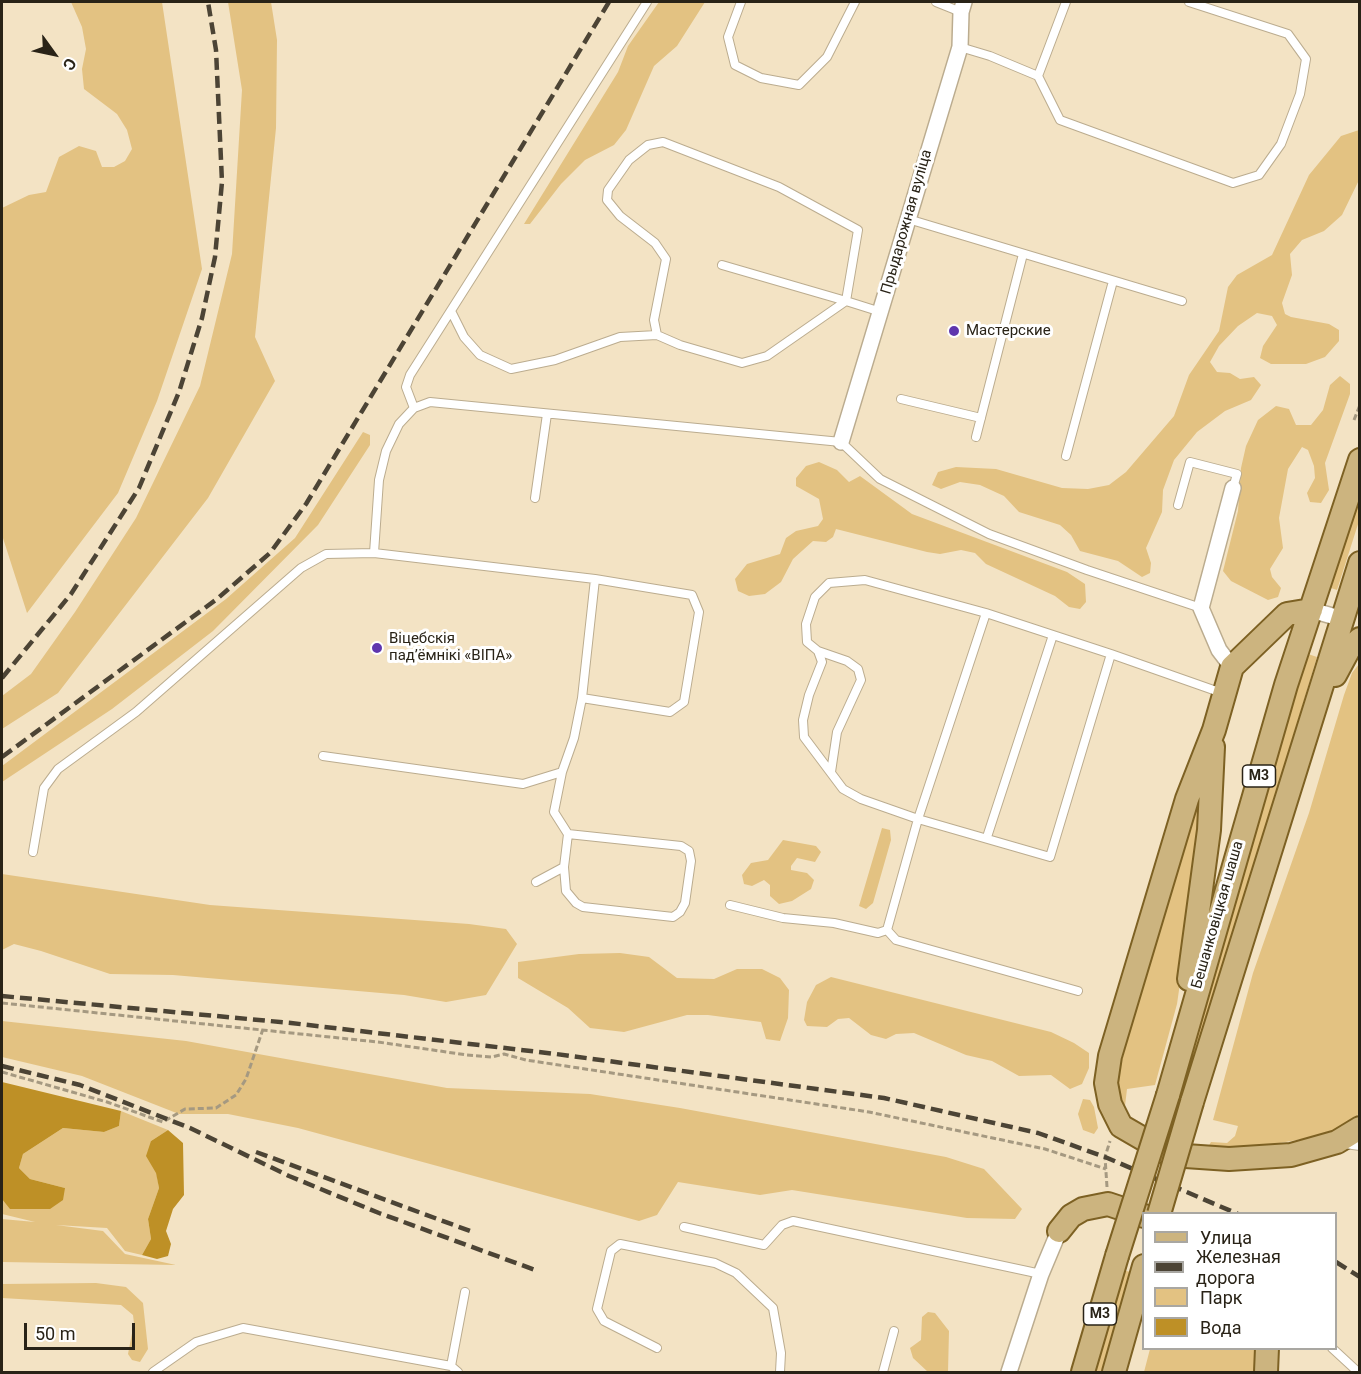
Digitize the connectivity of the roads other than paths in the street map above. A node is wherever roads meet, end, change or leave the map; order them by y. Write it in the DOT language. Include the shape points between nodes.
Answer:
graph roads {
  1 [pos="647,2"];
  2 [pos="741,2"];
  3 [pos="855,2"];
  4 [pos="936,2"];
  5 [pos="1066,2"];
  6 [pos="1189,2"];
  7 [pos="963,7"];
  8 [pos="960,48"];
  9 [pos="1038,76"];
  10 [pos="906,219"];
  11 [pos="1023,254"];
  12 [pos="722,265"];
  13 [pos="1113,281"];
  14 [pos="846,301"];
  15 [pos="1182,301"];
  16 [pos="450,311"];
  17 [pos="881,312"];
  18 [pos="657,335"];
  19 [pos="901,399"];
  20 [pos="414,408"];
  21 [pos="547,414"];
  22 [pos="981,418"];
  23 [pos="976,437"];
  24 [pos="841,441"];
  25 [pos="1066,456"];
  26 [pos="1359,460"];
  27 [pos="1233,488"];
  28 [pos="535,498"];
  29 [pos="1178,505"];
  30 [pos="374,553"];
  31 [pos="1359,563"];
  32 [pos="595,579"];
  33 [pos="1201,608"];
  34 [pos="1311,610"];
  35 [pos="986,613"];
  36 [pos="1343,619"];
  37 [pos="1053,635"];
  38 [pos="1359,639"];
  39 [pos="818,651"];
  40 [pos="1111,654"];
  41 [pos="1232,667"];
  42 [pos="1224,693"];
  43 [pos="582,698"];
  44 [pos="1314,713"];
  45 [pos="1214,730"];
  46 [pos="323,756"];
  47 [pos="562,772"];
  48 [pos="831,772"];
  49 [pos="1187,799"];
  50 [pos="1211,803"];
  51 [pos="918,819"];
  52 [pos="568,834"];
  53 [pos="987,837"];
  54 [pos="33,852"];
  55 [pos="564,867"];
  56 [pos="536,882"];
  57 [pos="730,905"];
  58 [pos="887,930"];
  59 [pos="1078,991"];
  60 [pos="1184,1032"];
  61 [pos="1359,1128"];
  62 [pos="1348,1144"];
  63 [pos="1160,1212"];
  64 [pos="1142,1216"];
  65 [pos="684,1227"];
  66 [pos="1059,1231"];
  67 [pos="1142,1270"];
  68 [pos="1041,1274"];
  69 [pos="465,1292"];
  70 [pos="894,1331"];
  71 [pos="657,1348"];
  72 [pos="1267,1350"];
  73 [pos="1334,1350"];
  74 [pos="451,1366"];
  75 [pos="153,1372"];
  76 [pos="458,1372"];
  77 [pos="780,1372"];
  78 [pos="883,1372"];
  79 [pos="1009,1372"];
  80 [pos="1083,1372"];
  81 [pos="1114,1372"];
  82 [pos="1266,1372"];
  83 [pos="1358,1372"];
  1 -- 16 [label="lane"];
  2 -- 3 [label="lane" via="728,37 735,65 760,78 799,85 827,57"];
  4 -- 7 [label="lane"];
  5 -- 9 [label="lane"];
  6 -- 9 [label="lane" via="1288,34 1306,58 1300,94 1281,144 1258,176 1233,183 1060,120"];
  7 -- 8 [label="street, Прыдарожная вуліца"];
  8 -- 9 [label="lane"];
  8 -- 10 [label="street, Прыдарожная вуліца"];
  10 -- 11 [label="lane"];
  10 -- 17 [label="street, Прыдарожная вуліца"];
  11 -- 13 [label="lane"];
  11 -- 22 [label="lane"];
  12 -- 14 [label="lane"];
  13 -- 15 [label="lane"];
  13 -- 25 [label="lane"];
  14 -- 17 [label="lane"];
  14 -- 18 [label="lane" via="767,356 742,363"];
  14 -- 18 [label="lane" via="858,230 779,187 663,142 648,146 629,160 608,190 607,200 620,216 656,243 666,260 654,320"];
  16 -- 18 [label="lane" via="464,338 480,355 512,369 555,360 620,337"];
  16 -- 20 [label="lane" via="410,375 406,387"];
  17 -- 24 [label="street, Прыдарожная вуліца"];
  19 -- 22 [label="lane"];
  20 -- 21 [label="lane" via="430,402"];
  20 -- 30 [label="lane" via="399,424 386,451 379,480"];
  21 -- 24 [label="lane"];
  21 -- 28 [label="lane"];
  22 -- 23 [label="lane"];
  24 -- 33 [label="lane" via="880,479 989,534"];
  26 -- 34 [label="main road, Бешанковіцкая шаша / М3"];
  27 -- 29 [label="lane" via="1237,474 1190,462"];
  27 -- 33 [label="street"];
  30 -- 32 [label="lane"];
  30 -- 54 [label="lane" via="326,554 301,568 136,712 57,769 44,788"];
  31 -- 36 [label="main road, Бешанковіцкая шаша / М3"];
  32 -- 43 [label="lane"];
  32 -- 43 [label="lane" via="692,594 699,612 684,702 670,712"];
  33 -- 41 [label="street" via="1219,650"];
  34 -- 36 [label="street"];
  34 -- 41 [label="main road" via="1287,614"];
  34 -- 60 [label="main road, Бешанковіцкая шаша / М3"];
  35 -- 37 [label="lane"];
  35 -- 39 [label="lane" via="865,580 830,583 815,597 806,624 807,642"];
  35 -- 51 [label="lane"];
  36 -- 44 [label="main road, Бешанковіцкая шаша / М3"];
  37 -- 40 [label="lane"];
  37 -- 53 [label="lane"];
  38 -- 44 [label="main road"];
  39 -- 48 [label="lane" via="822,662 809,695 803,720 804,737"];
  39 -- 48 [label="lane" via="848,660 858,669 861,680 837,732"];
  40 -- 42 [label="lane"];
  40 -- 53 [label="lane" via="1050,857"];
  41 -- 42 [label="main road"];
  42 -- 45 [label="main road"];
  43 -- 47 [label="lane"];
  44 -- 63 [label="main road, Бешанковіцкая шаша / М3, bridge"];
  45 -- 49 [label="main road"];
  45 -- 50 [label="main road"];
  46 -- 47 [label="lane" via="523,784"];
  47 -- 52 [label="lane" via="554,812"];
  48 -- 51 [label="lane" via="843,789 861,799"];
  49 -- 50 [label="main road" via="1203,795"];
  49 -- 62 [label="main road" via="1110,1056 1106,1083 1116,1119 1126,1132 1171,1155 1291,1155"];
  50 -- 60 [label="main road"];
  51 -- 53 [label="lane"];
  51 -- 58 [label="lane"];
  52 -- 55 [label="lane"];
  52 -- 55 [label="lane" via="681,846 689,851 691,861 685,903 673,917 583,907 566,891"];
  55 -- 56 [label="lane"];
  57 -- 58 [label="lane" via="783,918 834,923 878,933"];
  58 -- 59 [label="lane" via="896,940"];
  60 -- 80 [label="main road, Бешанковіцкая шаша / М3, bridge"];
  61 -- 62 [label="main road"];
  64 -- 66 [label="main road" via="1108,1204 1083,1209"];
  65 -- 68 [label="lane" via="764,1245 782,1225 793,1221"];
  66 -- 68 [label="street"];
  67 -- 81 [label="main road, М3"];
  68 -- 79 [label="street"];
  69 -- 74 [label="lane"];
  70 -- 78 [label="lane"];
  71 -- 77 [label="lane" via="604,1321 597,1309 611,1251 621,1244 715,1263 736,1273 773,1308 781,1353"];
  72 -- 82 [label="main road"];
  73 -- 83 [label="lane"];
  74 -- 75 [label="lane" via="243,1328 196,1342"];
  74 -- 76 [label="lane"];
}
